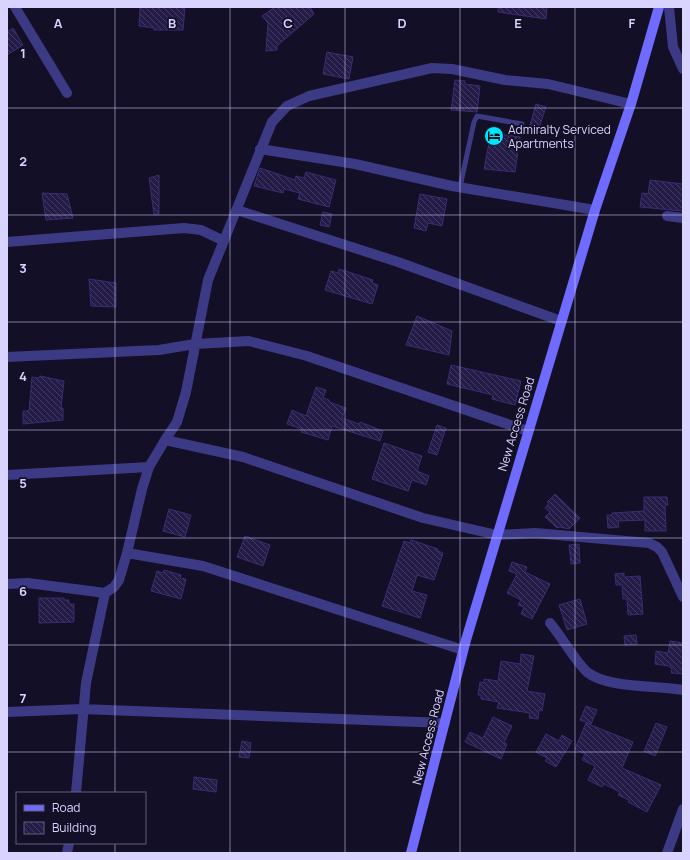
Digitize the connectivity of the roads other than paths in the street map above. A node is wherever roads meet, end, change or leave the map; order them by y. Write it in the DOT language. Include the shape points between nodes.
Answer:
graph roads {
  1 [pos="15,7"];
  2 [pos="659,7"];
  3 [pos="669,7"];
  4 [pos="683,69"];
  5 [pos="67,93"];
  6 [pos="631,104"];
  7 [pos="522,124"];
  8 [pos="260,149"];
  9 [pos="460,187"];
  10 [pos="237,210"];
  11 [pos="595,210"];
  12 [pos="667,216"];
  13 [pos="683,218"];
  14 [pos="224,241"];
  15 [pos="7,242"];
  16 [pos="561,321"];
  17 [pos="195,344"];
  18 [pos="7,357"];
  19 [pos="528,431"];
  20 [pos="165,440"];
  21 [pos="149,467"];
  22 [pos="7,474"];
  23 [pos="497,535"];
  24 [pos="127,553"];
  25 [pos="7,584"];
  26 [pos="105,593"];
  27 [pos="683,597"];
  28 [pos="550,623"];
  29 [pos="463,650"];
  30 [pos="683,690"];
  31 [pos="82,709"];
  32 [pos="7,712"];
  33 [pos="445,723"];
  34 [pos="76,792"];
  35 [pos="683,809"];
  36 [pos="411,853"];
  37 [pos="667,853"];
  1 -- 5 [label="street"];
  2 -- 6 [label="main road, New Access Road"];
  3 -- 4 [label="street" via="673,47"];
  6 -- 8 [label="street" via="548,84 432,68 309,96 287,106 272,122"];
  6 -- 11 [label="main road, New Access Road"];
  7 -- 9 [label="lane" via="477,116"];
  8 -- 9 [label="street" via="355,164"];
  8 -- 10 [label="street"];
  9 -- 11 [label="street"];
  10 -- 14 [label="street"];
  10 -- 16 [label="street" via="398,262"];
  11 -- 16 [label="main road, New Access Road"];
  12 -- 13 [label="street"];
  14 -- 15 [label="street" via="201,230 184,228"];
  14 -- 17 [label="street" via="208,280"];
  16 -- 19 [label="main road, New Access Road"];
  17 -- 18 [label="street" via="159,350"];
  17 -- 19 [label="street" via="249,341 283,349"];
  17 -- 20 [label="street" via="186,392 177,422"];
  19 -- 23 [label="main road, New Access Road"];
  20 -- 21 [label="street"];
  20 -- 23 [label="street" via="242,457 402,512"];
  21 -- 22 [label="street"];
  21 -- 24 [label="street"];
  23 -- 27 [label="street" via="535,533 648,543 662,552"];
  23 -- 29 [label="main road, New Access Road"];
  24 -- 26 [label="street" via="119,580"];
  24 -- 29 [label="street" via="203,566"];
  25 -- 26 [label="street" via="28,583"];
  26 -- 31 [label="street"];
  28 -- 30 [label="street" via="580,664 596,678 651,688"];
  29 -- 33 [label="main road, New Access Road"];
  31 -- 32 [label="street"];
  31 -- 33 [label="street"];
  31 -- 34 [label="street"];
  33 -- 36 [label="main road, New Access Road"];
  35 -- 37 [label="street"];
}
